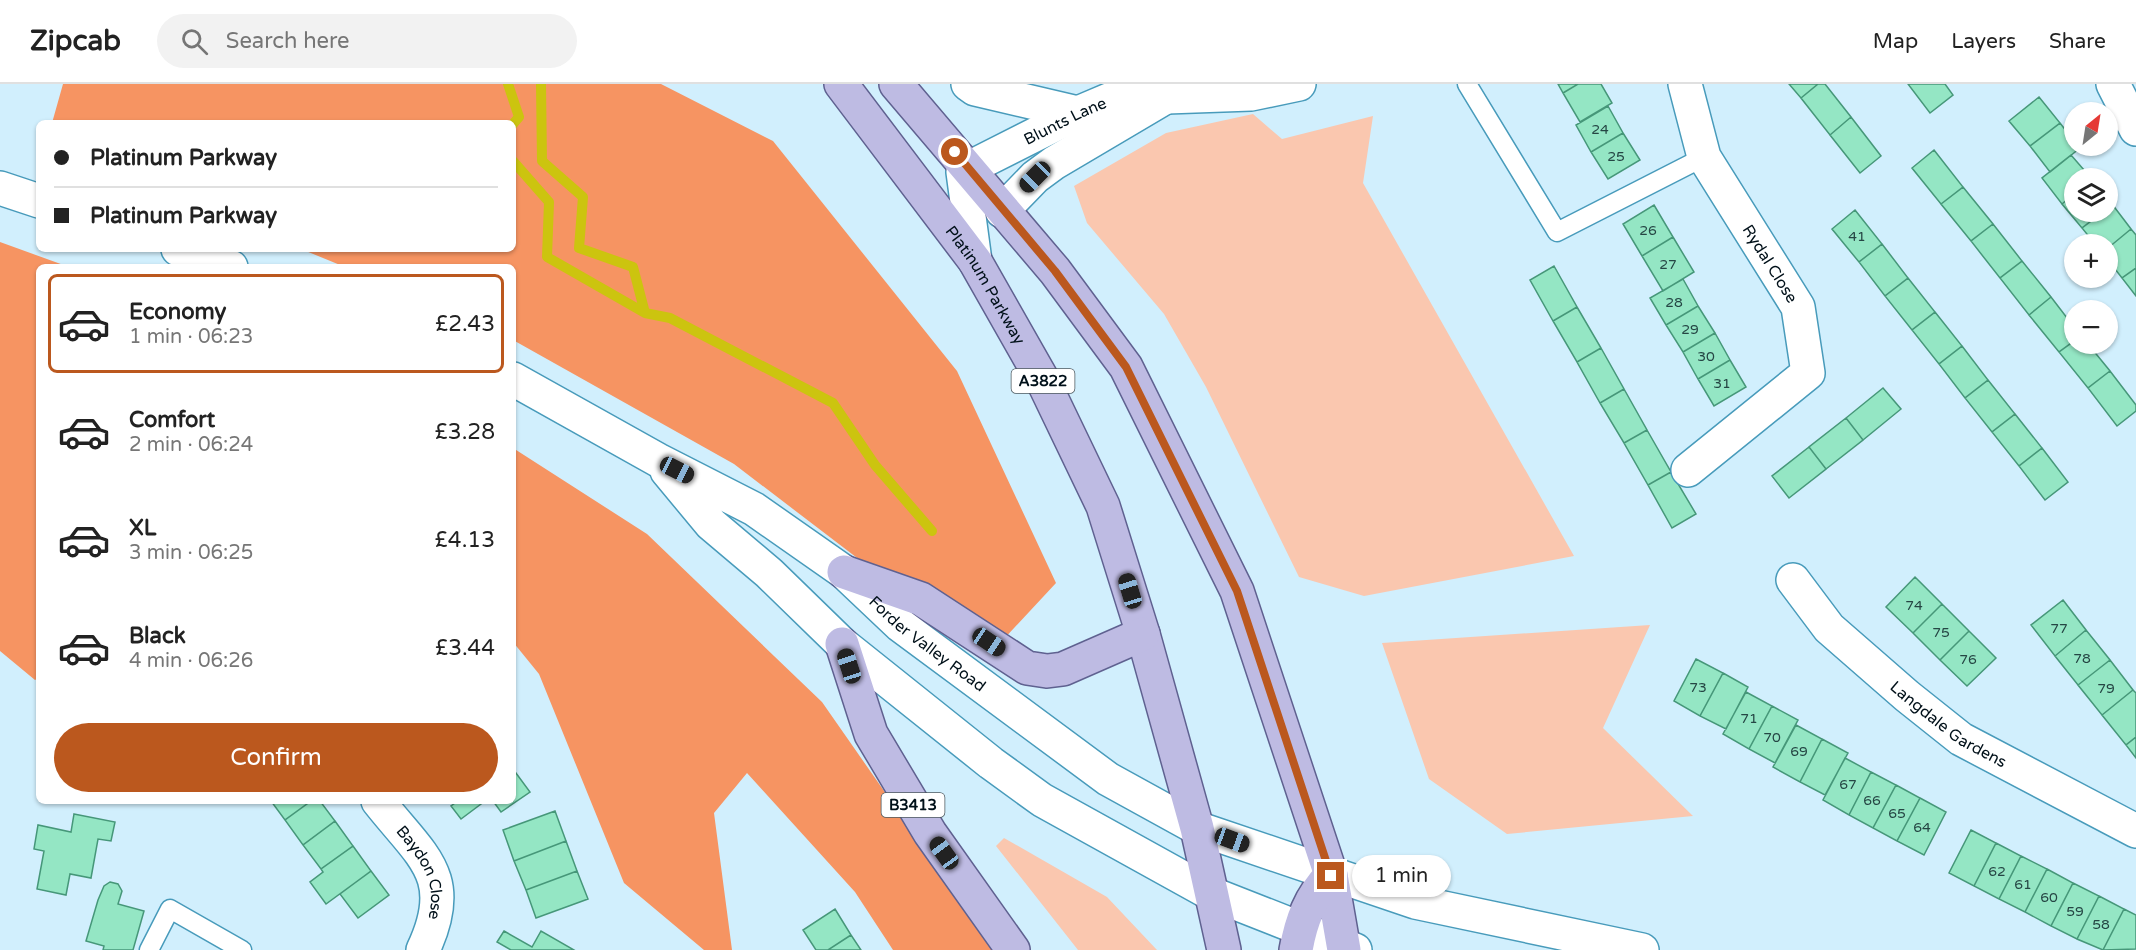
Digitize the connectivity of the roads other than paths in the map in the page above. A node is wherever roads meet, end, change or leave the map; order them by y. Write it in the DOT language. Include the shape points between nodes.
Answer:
graph roads {
  1 [pos="841,84"];
  2 [pos="896,84"];
  3 [pos="968,84"];
  4 [pos="1299,84"];
  5 [pos="1467,84"];
  6 [pos="1685,84"];
  7 [pos="2113,84"];
  8 [pos="1169,96"];
  9 [pos="1078,113"];
  10 [pos="2136,129"];
  11 [pos="1704,157"];
  12 [pos="969,168"];
  13 [pos="0,188"];
  14 [pos="36,200"];
  15 [pos="1002,211"];
  16 [pos="187,252"];
  17 [pos="975,261"];
  18 [pos="222,264"];
  19 [pos="516,381"];
  20 [pos="658,460"];
  21 [pos="1688,470"];
  22 [pos="844,572"];
  23 [pos="1793,580"];
  24 [pos="1143,634"];
  25 [pos="842,644"];
  26 [pos="380,804"];
  27 [pos="1197,828"];
  28 [pos="2136,831"];
  29 [pos="1331,876"];
  30 [pos="1210,893"];
  31 [pos="1297,940"];
  32 [pos="1347,949"];
  33 [pos="149,950"];
  34 [pos="242,950"];
  35 [pos="423,950"];
  36 [pos="1013,950"];
  37 [pos="1224,950"];
  38 [pos="1642,950"];
  1 -- 17 [label="main road, Platinum Parkway / A3822"];
  2 -- 12 [label="main road"];
  3 -- 9 [label="main road"];
  4 -- 8 [label="main road, Blunts Lane" via="1251,94"];
  5 -- 11 [label="lane" via="1557,232"];
  6 -- 11 [label="main road, Rydal Close"];
  7 -- 10 [label="main road"];
  8 -- 9 [label="main road, Blunts Lane" via="1112,99"];
  8 -- 15 [label="main road" via="1054,163"];
  9 -- 12 [label="main road, Blunts Lane"];
  11 -- 21 [label="main road, Rydal Close" via="1798,307 1808,372"];
  12 -- 15 [label="main road"];
  12 -- 17 [label="main road" via="963,172"];
  13 -- 14 [label="main road"];
  15 -- 29 [label="main road" via="1055,271 1126,367 1212,540 1237,591"];
  16 -- 18 [label="main road"];
  17 -- 24 [label="main road, Platinum Parkway / A3822" via="1042,379 1103,506"];
  19 -- 20 [label="main road, Forder Valley Road"];
  20 -- 22 [label="main road, Forder Valley Road" via="754,509"];
  20 -- 25 [label="main road, Forder Valley Road" via="711,525 769,573"];
  22 -- 24 [label="main road" via="921,598 1027,668 1063,669"];
  22 -- 27 [label="main road, Forder Valley Road" via="900,625 1108,779"];
  23 -- 28 [label="main road, Langdale Gardens" via="1829,628 1961,739"];
  24 -- 27 [label="main road, Platinum Parkway / A3822"];
  25 -- 30 [label="main road" via="1042,800"];
  25 -- 36 [label="main road, B3413" via="871,734 930,833"];
  26 -- 35 [label="main road, Baydon Close" via="434,872 438,896 435,925"];
  27 -- 29 [label="main road, Forder Valley Road"];
  27 -- 30 [label="main road, A3822"];
  29 -- 31 [label="main road" via="1310,901"];
  29 -- 32 [label="main road"];
  29 -- 38 [label="main road, Forder Valley Road" via="1481,918"];
  30 -- 31 [label="main road"];
  30 -- 37 [label="main road, A3822"];
  31 -- 32 [label="main road"];
  33 -- 34 [label="lane" via="170,909"];
}
